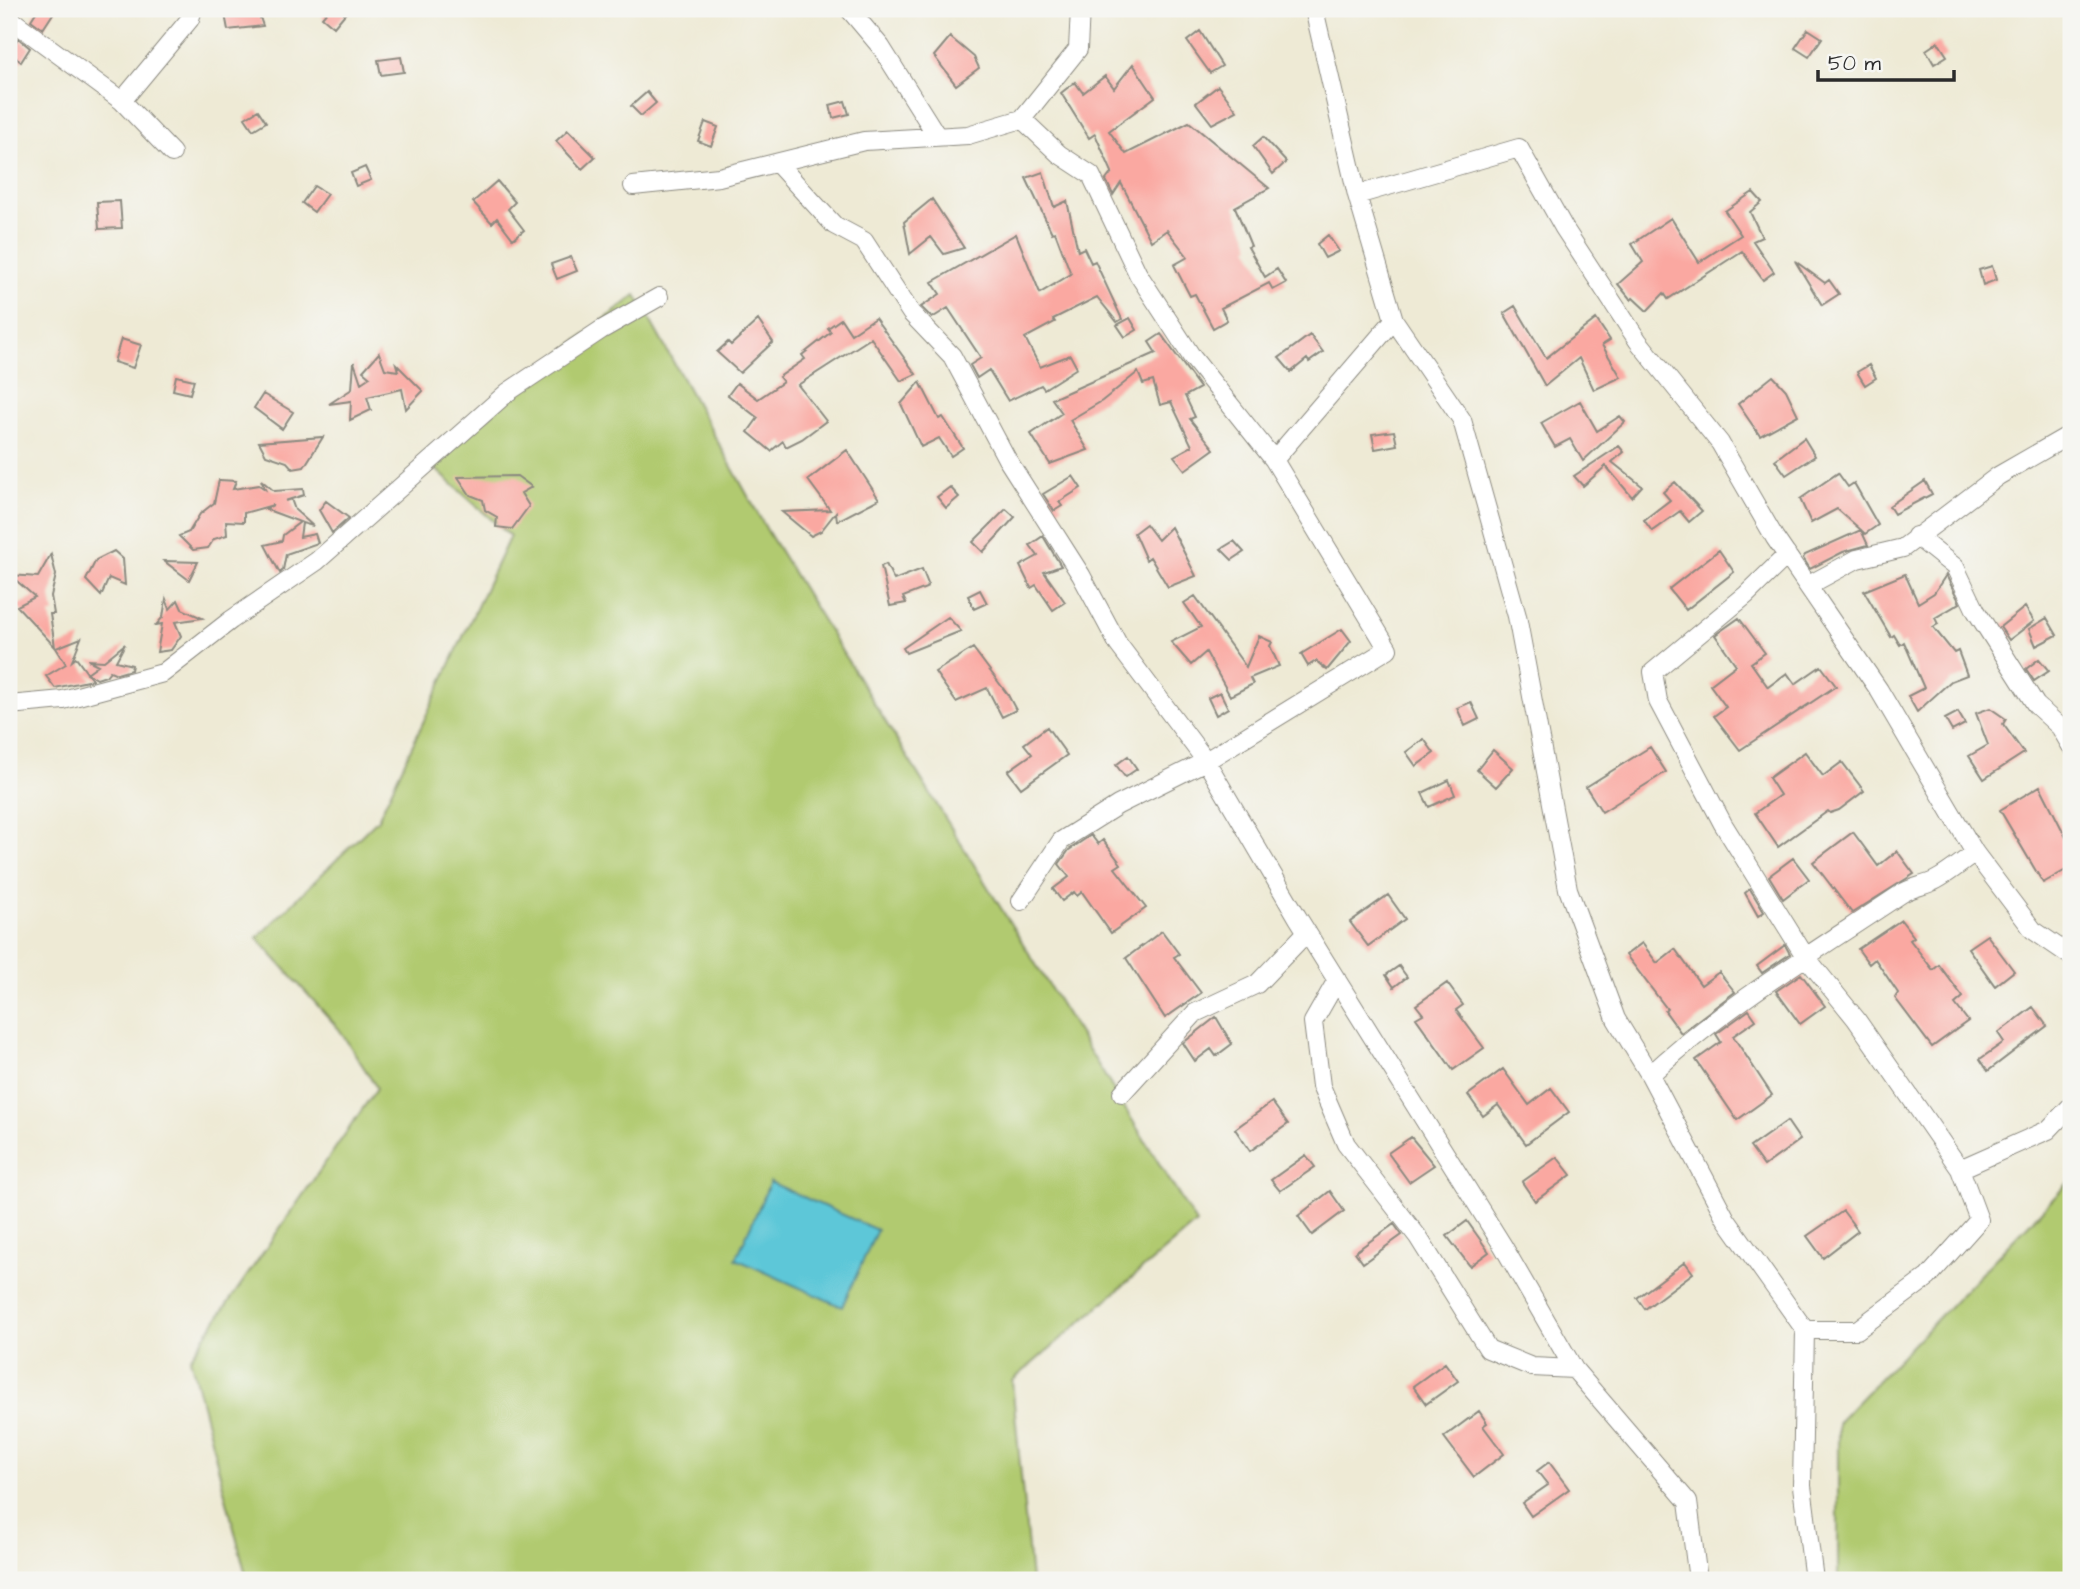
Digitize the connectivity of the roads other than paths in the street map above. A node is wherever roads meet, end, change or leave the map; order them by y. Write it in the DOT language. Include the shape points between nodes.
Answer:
graph roads {
  1 [pos="193,9"];
  2 [pos="849,9"];
  3 [pos="1080,9"];
  4 [pos="1314,9"];
  5 [pos="9,18"];
  6 [pos="122,101"];
  7 [pos="1022,119"];
  8 [pos="937,136"];
  9 [pos="172,153"];
  10 [pos="777,163"];
  11 [pos="633,186"];
  12 [pos="1357,195"];
  13 [pos="659,297"];
  14 [pos="1394,320"];
  15 [pos="2071,434"];
  16 [pos="1274,460"];
  17 [pos="1916,536"];
  18 [pos="1787,555"];
  19 [pos="1809,585"];
  20 [pos="9,705"];
  21 [pos="2071,746"];
  22 [pos="1206,761"];
  23 [pos="1975,853"];
  24 [pos="1021,901"];
  25 [pos="1307,932"];
  26 [pos="1805,956"];
  27 [pos="2071,956"];
  28 [pos="1337,980"];
  29 [pos="1650,1076"];
  30 [pos="1122,1093"];
  31 [pos="2071,1106"];
  32 [pos="1960,1169"];
  33 [pos="1805,1330"];
  34 [pos="1574,1369"];
  35 [pos="1698,1580"];
  36 [pos="1814,1580"];
  1 -- 6 [label="street" via="190,19"];
  2 -- 8 [label="street" via="881,47"];
  3 -- 7 [label="street" via="1078,49"];
  4 -- 12 [label="street"];
  5 -- 6 [label="street"];
  6 -- 9 [label="street"];
  7 -- 8 [label="street" via="968,135"];
  7 -- 16 [label="street" via="1059,154 1091,175 1138,274 1192,357"];
  8 -- 10 [label="street" via="864,141"];
  10 -- 11 [label="street" via="719,177"];
  10 -- 22 [label="street" via="834,225 864,241 911,313 953,356 1007,460 1118,644"];
  12 -- 14 [label="street"];
  12 -- 18 [label="street" via="1519,148 1638,341 1720,443"];
  13 -- 20 [label="street" via="509,392 317,561 163,673 63,700"];
  14 -- 16 [label="street"];
  14 -- 29 [label="street" via="1462,420 1517,616 1568,890 1616,1019"];
  15 -- 17 [label="street" via="1997,476"];
  16 -- 22 [label="street" via="1388,649"];
  17 -- 19 [label="street" via="1903,548 1857,558"];
  17 -- 21 [label="street" via="1955,567 1976,611 2036,705 2060,727"];
  18 -- 19 [label="street"];
  18 -- 26 [label="street" via="1654,673 1658,701 1723,824"];
  19 -- 23 [label="street" via="1879,690"];
  22 -- 24 [label="street" via="1118,805 1060,841"];
  22 -- 25 [label="street"];
  23 -- 26 [label="street"];
  23 -- 27 [label="street" via="2033,930"];
  25 -- 28 [label="street"];
  25 -- 30 [label="street" via="1257,984 1195,1013"];
  26 -- 29 [label="street" via="1679,1048"];
  26 -- 32 [label="street" via="1856,1019"];
  28 -- 34 [label="street"];
  28 -- 34 [label="street" via="1313,1022 1321,1086 1346,1144 1418,1237 1488,1349 1532,1367"];
  29 -- 33 [label="street" via="1726,1219"];
  31 -- 32 [label="street" via="2048,1130"];
  32 -- 33 [label="street" via="1979,1220 1928,1277 1857,1330"];
  33 -- 36 [label="street" via="1802,1486"];
  34 -- 35 [label="street" via="1688,1502"];
}
